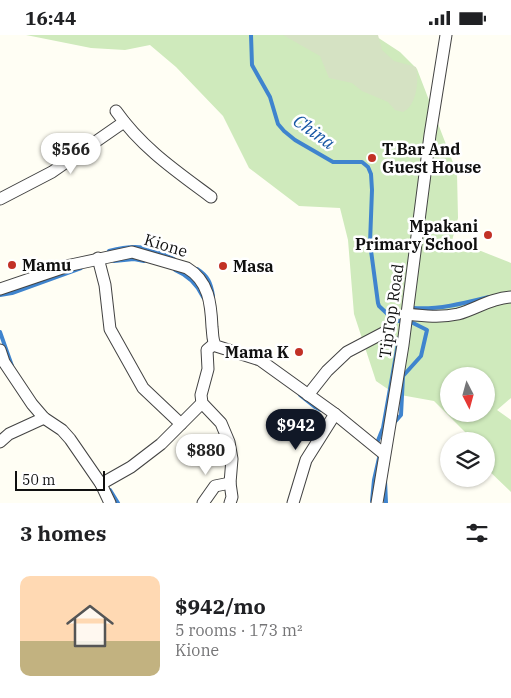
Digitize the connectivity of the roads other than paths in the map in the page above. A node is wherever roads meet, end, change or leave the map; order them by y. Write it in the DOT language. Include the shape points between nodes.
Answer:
graph roads {
  1 [pos="446,35"];
  2 [pos="116,111"];
  3 [pos="124,122"];
  4 [pos="211,197"];
  5 [pos="0,199"];
  6 [pos="98,259"];
  7 [pos="0,289"];
  8 [pos="511,297"];
  9 [pos="407,314"];
  10 [pos="387,331"];
  11 [pos="214,344"];
  12 [pos="0,350"];
  13 [pos="308,395"];
  14 [pos="202,403"];
  15 [pos="334,414"];
  16 [pos="44,417"];
  17 [pos="181,424"];
  18 [pos="0,442"];
  19 [pos="384,454"];
  20 [pos="230,483"];
  21 [pos="102,484"];
  22 [pos="110,503"];
  23 [pos="204,503"];
  24 [pos="230,503"];
  25 [pos="293,503"];
  26 [pos="377,503"];
  1 -- 9 [label="street, TipTop Road"];
  2 -- 3 [label="street"];
  3 -- 4 [label="street" via="171,169"];
  3 -- 5 [label="street" via="52,172"];
  6 -- 7 [label="street, Kione"];
  6 -- 11 [label="street, Kione" via="132,251 195,272 208,293"];
  6 -- 17 [label="street" via="105,285 110,329 143,389"];
  8 -- 9 [label="street" via="480,304 458,314 429,317"];
  9 -- 19 [label="street, TipTop Road"];
  10 -- 13 [label="street" via="347,352"];
  11 -- 13 [label="street" via="260,360"];
  11 -- 14 [label="street" via="208,350"];
  12 -- 16 [label="street" via="11,373"];
  13 -- 15 [label="street"];
  14 -- 17 [label="street"];
  14 -- 20 [label="street" via="221,423 229,442 232,459"];
  15 -- 19 [label="street"];
  15 -- 25 [label="street" via="306,460"];
  16 -- 18 [label="street" via="9,434"];
  16 -- 21 [label="street" via="70,439"];
  17 -- 21 [label="street" via="131,467"];
  19 -- 26 [label="street, TipTop Road"];
  20 -- 23 [label="street" via="215,486"];
  20 -- 24 [label="street"];
  21 -- 22 [label="street"];
}
